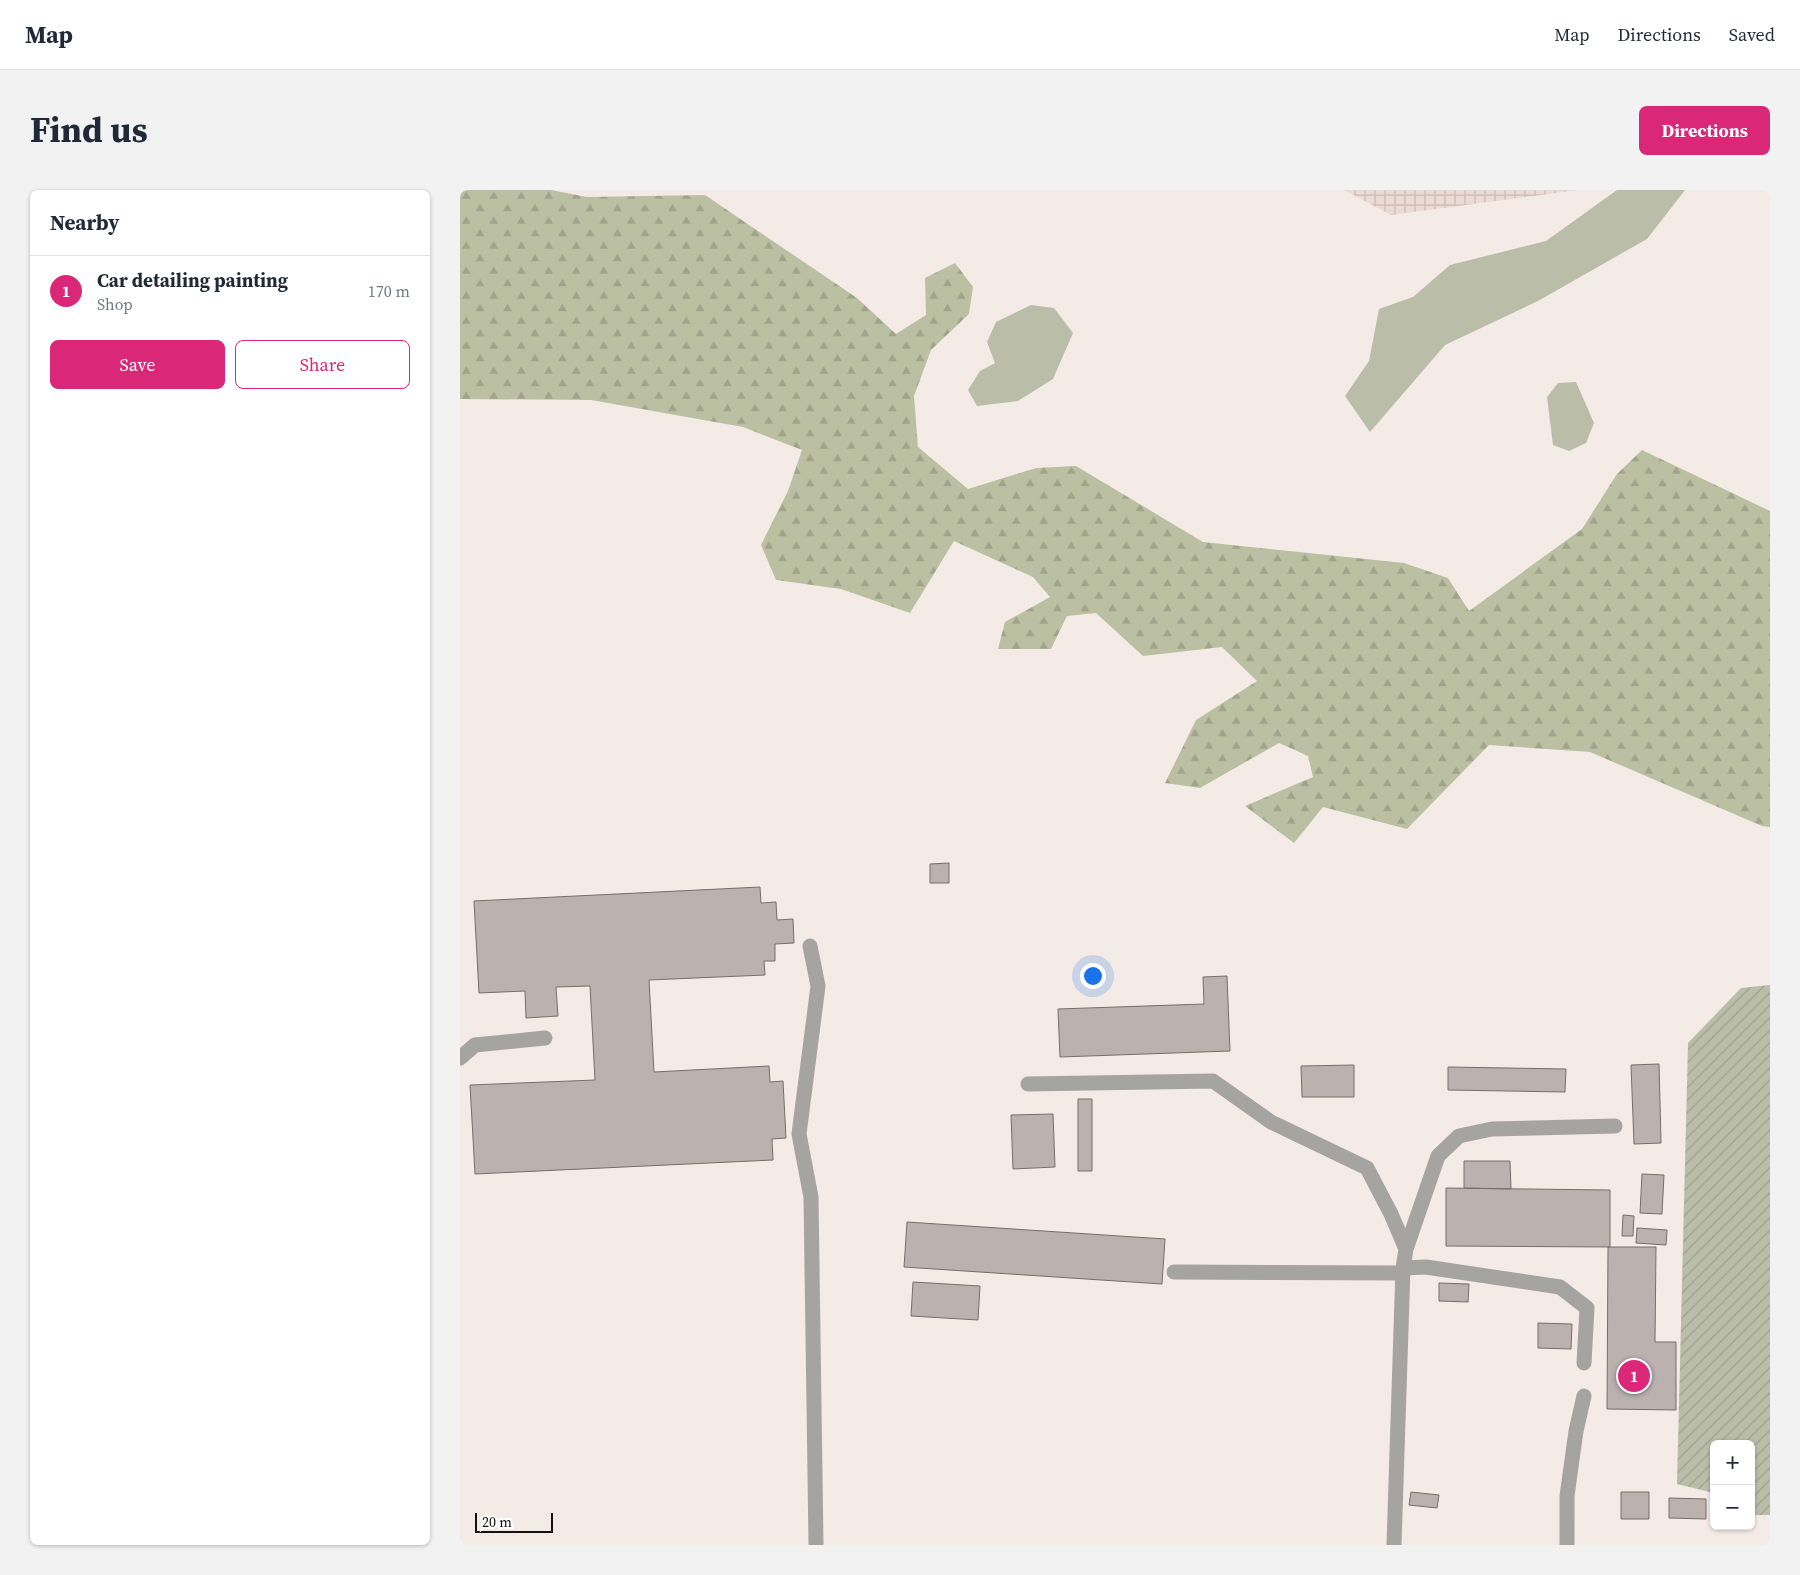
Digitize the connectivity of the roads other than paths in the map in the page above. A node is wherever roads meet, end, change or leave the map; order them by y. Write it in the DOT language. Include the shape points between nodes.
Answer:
graph roads {
  1 [pos="810,946"];
  2 [pos="545,1038"];
  3 [pos="460,1058"];
  4 [pos="1028,1084"];
  5 [pos="1615,1126"];
  6 [pos="1406,1249"];
  7 [pos="1403,1271"];
  8 [pos="1174,1272"];
  9 [pos="1584,1363"];
  10 [pos="1584,1396"];
  11 [pos="816,1545"];
  12 [pos="1394,1545"];
  13 [pos="1567,1545"];
  1 -- 11 [label="lane" via="818,986 799,1134 811,1198"];
  2 -- 3 [label="lane" via="475,1045"];
  4 -- 6 [label="lane" via="1213,1081 1271,1122 1367,1168"];
  5 -- 6 [label="lane" via="1492,1128 1459,1136 1438,1156"];
  6 -- 7 [label="lane"];
  7 -- 8 [label="lane"];
  7 -- 9 [label="lane" via="1426,1267 1560,1287 1587,1308"];
  7 -- 12 [label="lane"];
  10 -- 13 [label="lane" via="1567,1496"];
}
